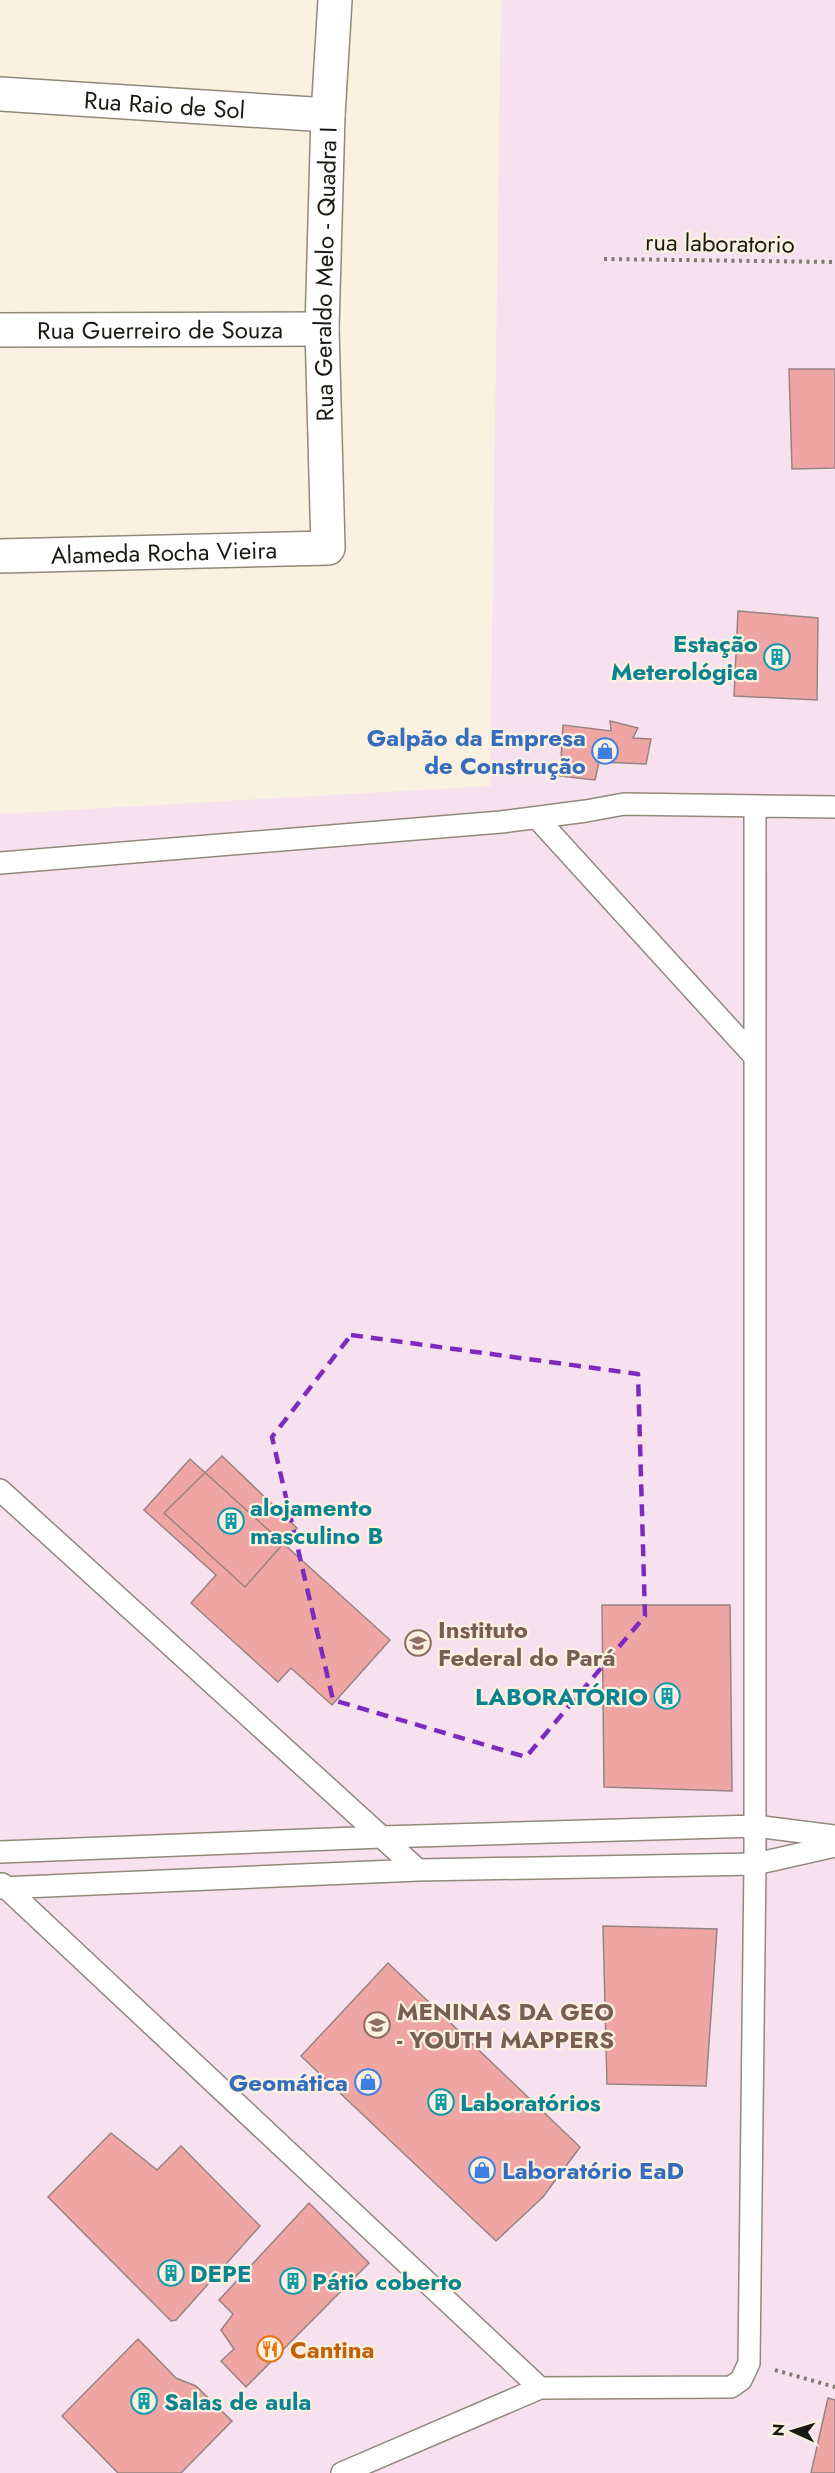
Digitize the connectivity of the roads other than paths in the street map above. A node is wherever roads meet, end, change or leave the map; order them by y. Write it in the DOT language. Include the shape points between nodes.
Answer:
graph roads {
  1 [pos="336,0"];
  2 [pos="0,94"];
  3 [pos="328,115"];
  4 [pos="322,329"];
  5 [pos="0,330"];
  6 [pos="328,549"];
  7 [pos="0,556"];
  8 [pos="756,807"];
  9 [pos="835,807"];
  10 [pos="537,818"];
  11 [pos="0,863"];
  12 [pos="755,1057"];
  13 [pos="0,1490"];
  14 [pos="754,1826"];
  15 [pos="382,1836"];
  16 [pos="835,1836"];
  17 [pos="835,1846"];
  18 [pos="0,1852"];
  19 [pos="755,1864"];
  20 [pos="418,1870"];
  21 [pos="2,1886"];
  22 [pos="540,2388"];
  23 [pos="342,2473"];
  1 -- 3 [label="street, Rua Geraldo Melo - Quadra I"];
  2 -- 3 [label="street, Rua Raio de Sol"];
  3 -- 4 [label="street, Rua Geraldo Melo - Quadra I"];
  4 -- 5 [label="street, Rua Guerreiro de Souza"];
  4 -- 6 [label="street, Rua Geraldo Melo - Quadra I"];
  6 -- 7 [label="street, Alameda Rocha Vieira"];
  8 -- 9 [label="lane"];
  8 -- 10 [label="lane" via="624,804"];
  8 -- 12 [label="lane"];
  10 -- 11 [label="lane"];
  10 -- 12 [label="lane"];
  12 -- 14 [label="lane"];
  13 -- 15 [label="lane"];
  14 -- 15 [label="lane"];
  14 -- 16 [label="lane"];
  14 -- 19 [label="lane"];
  15 -- 18 [label="lane"];
  15 -- 20 [label="lane"];
  17 -- 19 [label="lane"];
  19 -- 20 [label="lane"];
  19 -- 22 [label="lane" via="749,2363 741,2380 731,2387"];
  20 -- 21 [label="lane"];
  21 -- 22 [label="lane"];
  22 -- 23 [label="lane"];
}
